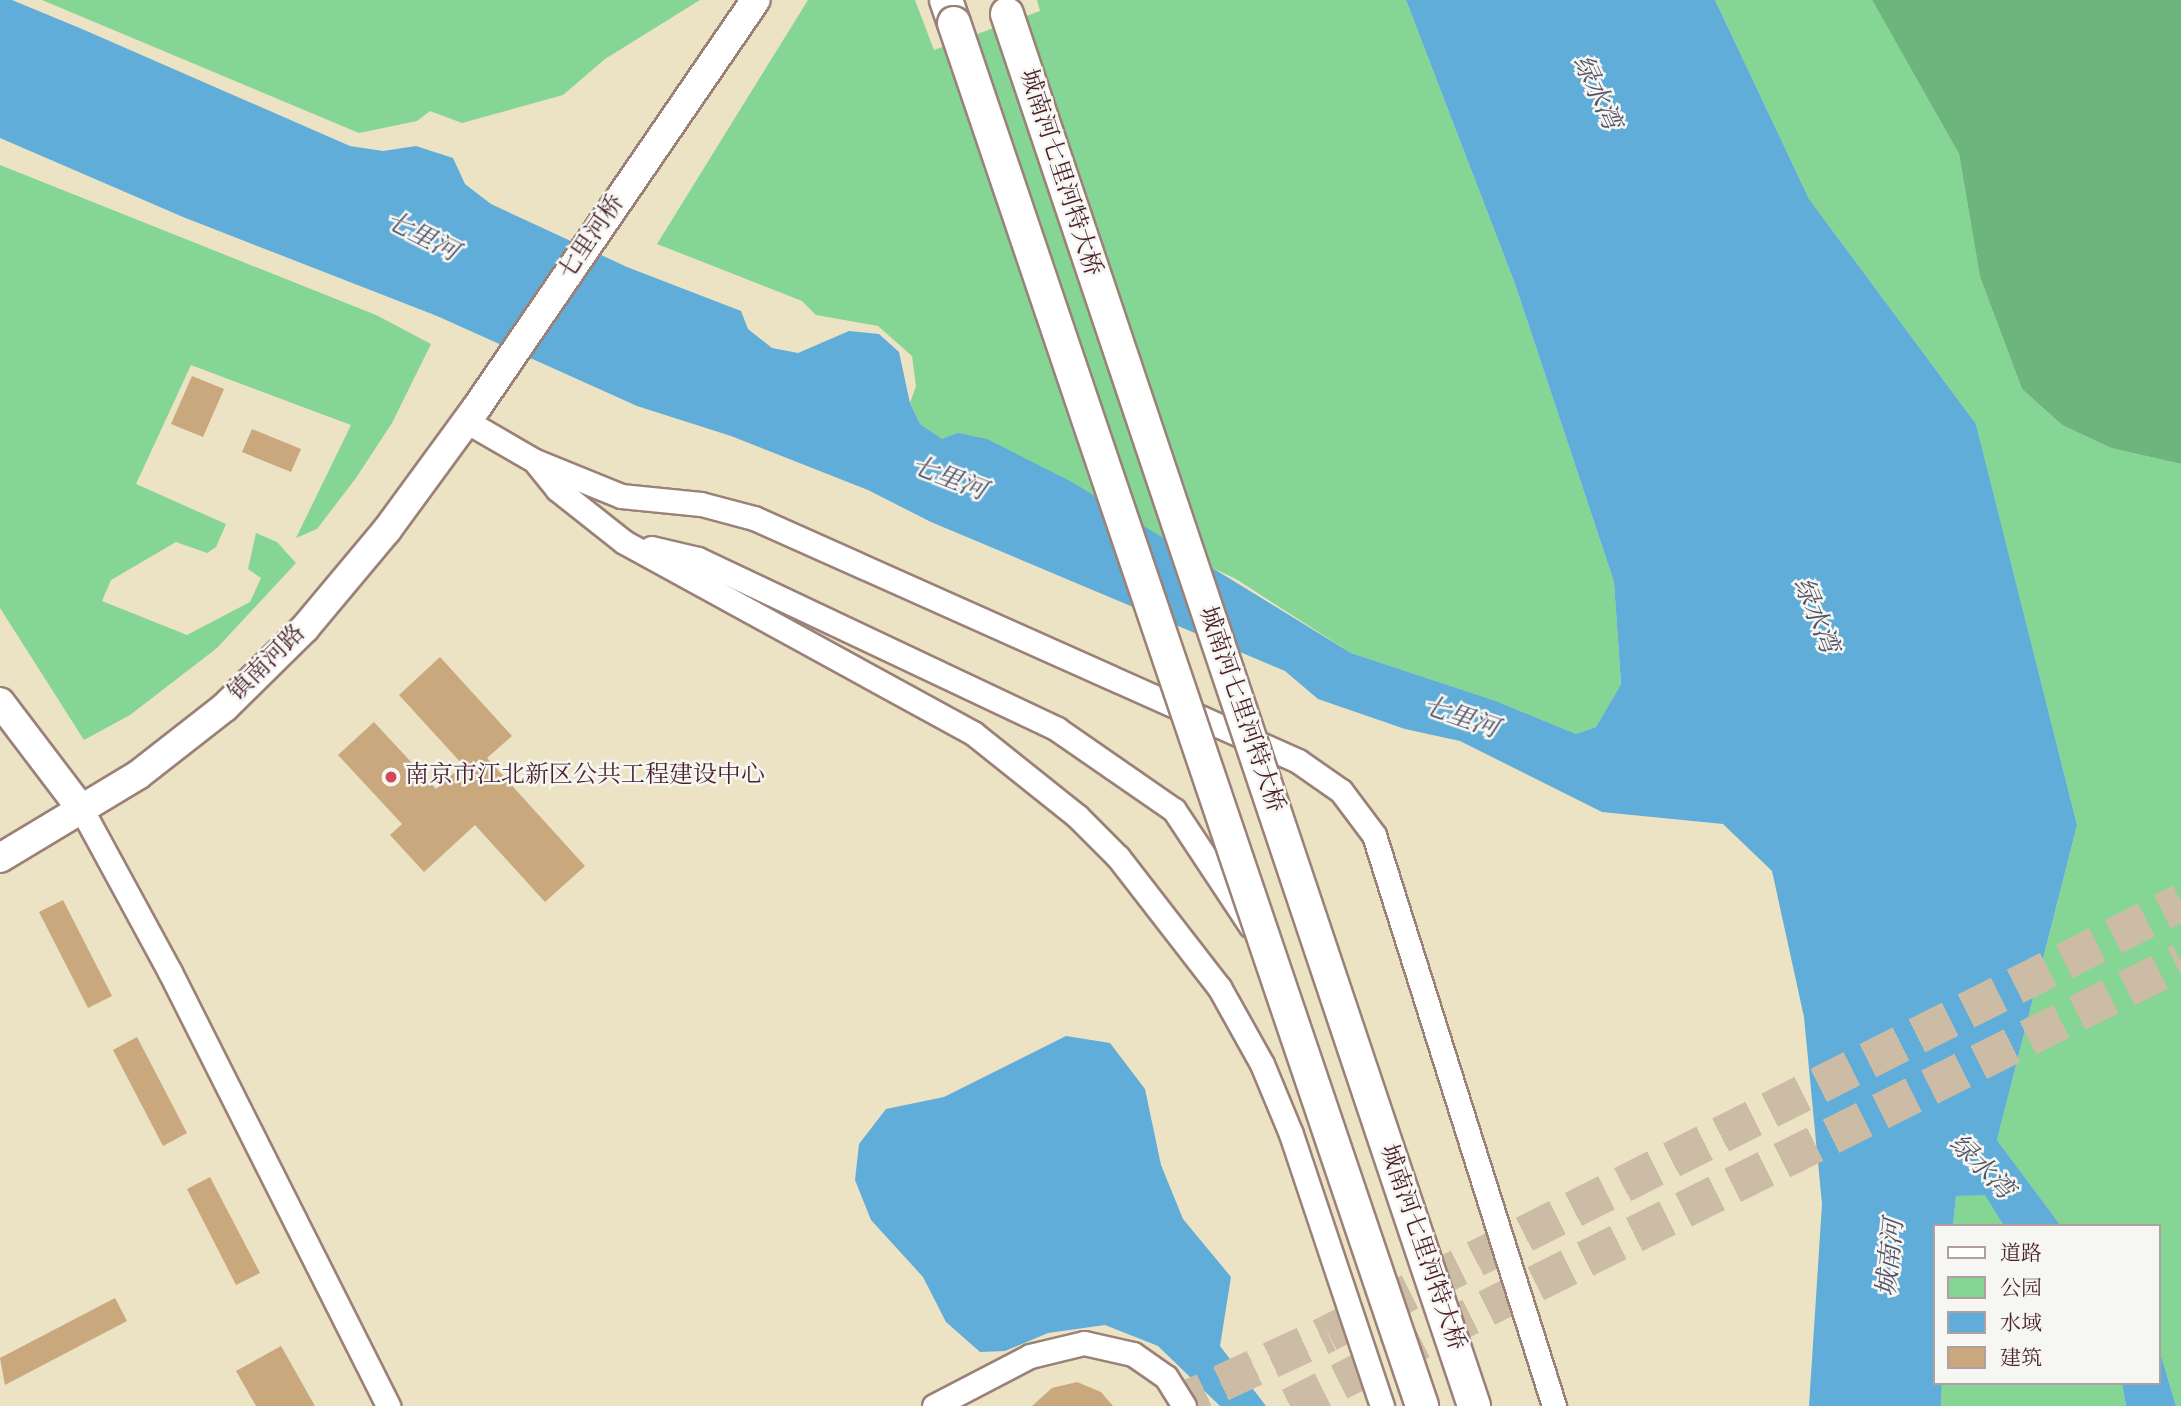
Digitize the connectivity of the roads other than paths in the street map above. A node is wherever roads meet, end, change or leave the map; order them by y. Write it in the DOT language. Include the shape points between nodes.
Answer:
graph roads {
  1 [pos="756,0"];
  2 [pos="1004,7"];
  3 [pos="950,12"];
  4 [pos="472,414"];
  5 [pos="535,461"];
  6 [pos="624,542"];
  7 [pos="0,702"];
  8 [pos="82,810"];
  9 [pos="0,858"];
  10 [pos="1273,963"];
  11 [pos="388,1406"];
  12 [pos="934,1406"];
  13 [pos="1184,1406"];
  14 [pos="1382,1406"];
  15 [pos="1422,1406"];
  16 [pos="1474,1406"];
  17 [pos="1554,1406"];
  1 -- 4 [label="street, 七里河桥"];
  2 -- 16 [label="main road, 城南河七里河特大桥, bridge"];
  3 -- 10 [label="main road, 城南河七里河特大桥, bridge"];
  4 -- 5 [label="street"];
  4 -- 8 [label="street, 镇南河路" via="387,530 305,628 225,707 138,775"];
  5 -- 6 [label="street" via="557,489"];
  5 -- 17 [label="street" via="621,496 701,504 754,518 1298,761 1340,791 1378,847"];
  6 -- 10 [label="street, bridge" via="698,559 1057,729 1174,810 1205,850"];
  6 -- 14 [label="street" via="973,733 1077,816 1118,857 1171,919 1219,987 1262,1064 1291,1134"];
  7 -- 8 [label="street"];
  8 -- 9 [label="street, 镇南河路"];
  8 -- 11 [label="street" via="170,972"];
  10 -- 15 [label="main road, 城南河七里河特大桥, bridge"];
  12 -- 13 [label="street" via="1030,1356 1084,1343 1133,1354 1166,1377"];
}
